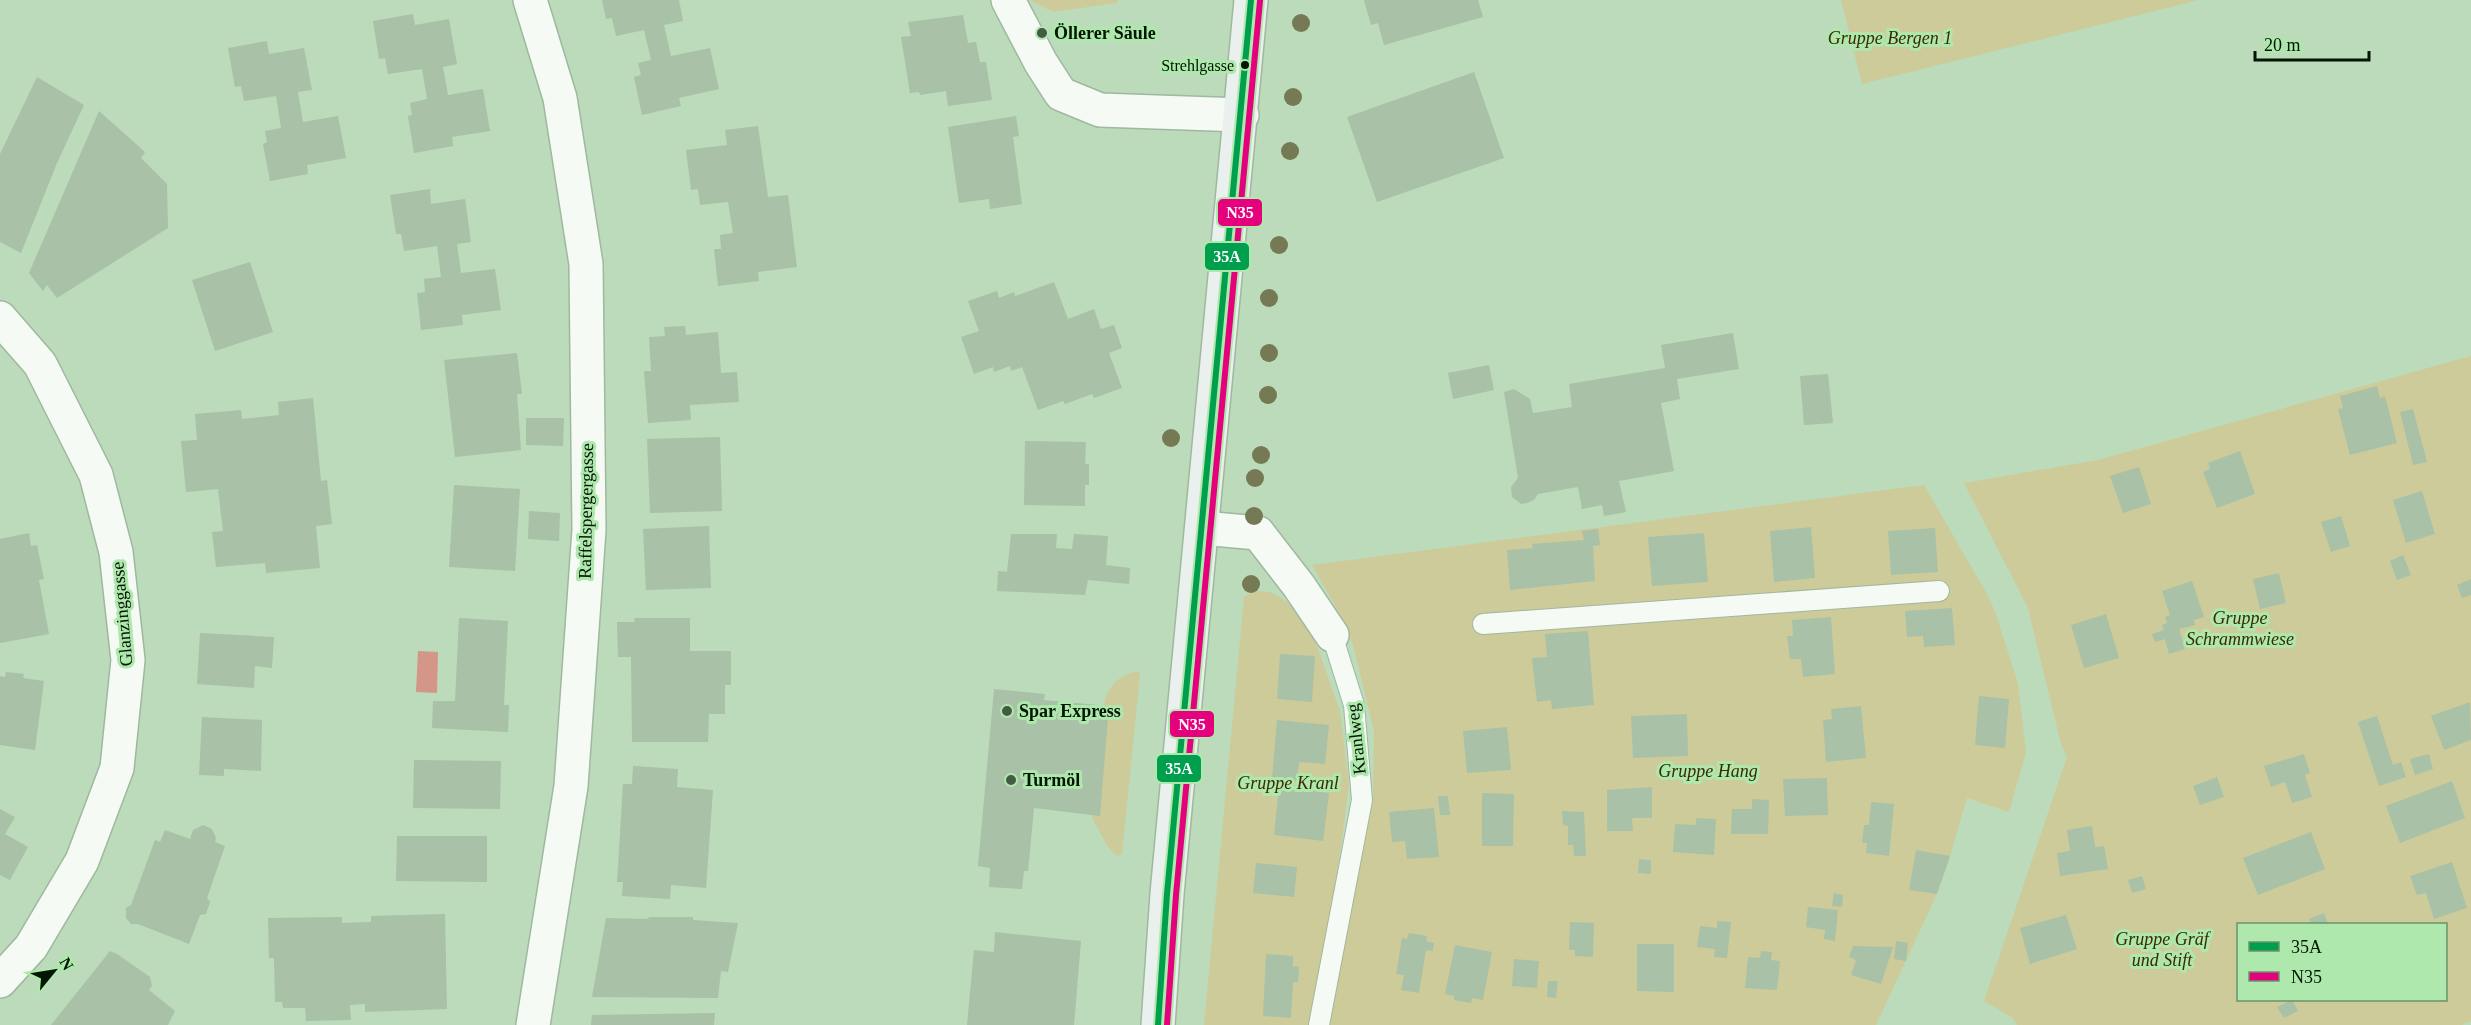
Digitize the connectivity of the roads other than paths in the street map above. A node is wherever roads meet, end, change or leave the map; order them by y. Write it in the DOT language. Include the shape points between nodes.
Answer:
graph roads {
  1 [pos="530,0"];
  2 [pos="1008,0"];
  3 [pos="1251,0"];
  4 [pos="1242,115"];
  5 [pos="0,318"];
  6 [pos="1202,528"];
  7 [pos="1939,591"];
  8 [pos="1483,624"];
  9 [pos="1332,635"];
  10 [pos="0,981"];
  11 [pos="533,1025"];
  12 [pos="1158,1025"];
  13 [pos="1319,1025"];
  1 -- 11 [label="street, Raffelspergergasse" via="560,98 586,264 589,530 571,786"];
  2 -- 4 [label="street" via="1062,94 1100,110"];
  3 -- 4 [label="main road"];
  4 -- 6 [label="main road"];
  5 -- 10 [label="street, Glanzinggasse" via="40,364 96,475 117,552 128,660 117,768 82,861 32,947"];
  6 -- 9 [label="street, Kranlweg" via="1258,533"];
  6 -- 12 [label="main road"];
  7 -- 8 [label="lane"];
  9 -- 13 [label="lane, Kranlweg" via="1354,705 1362,800"];
}
